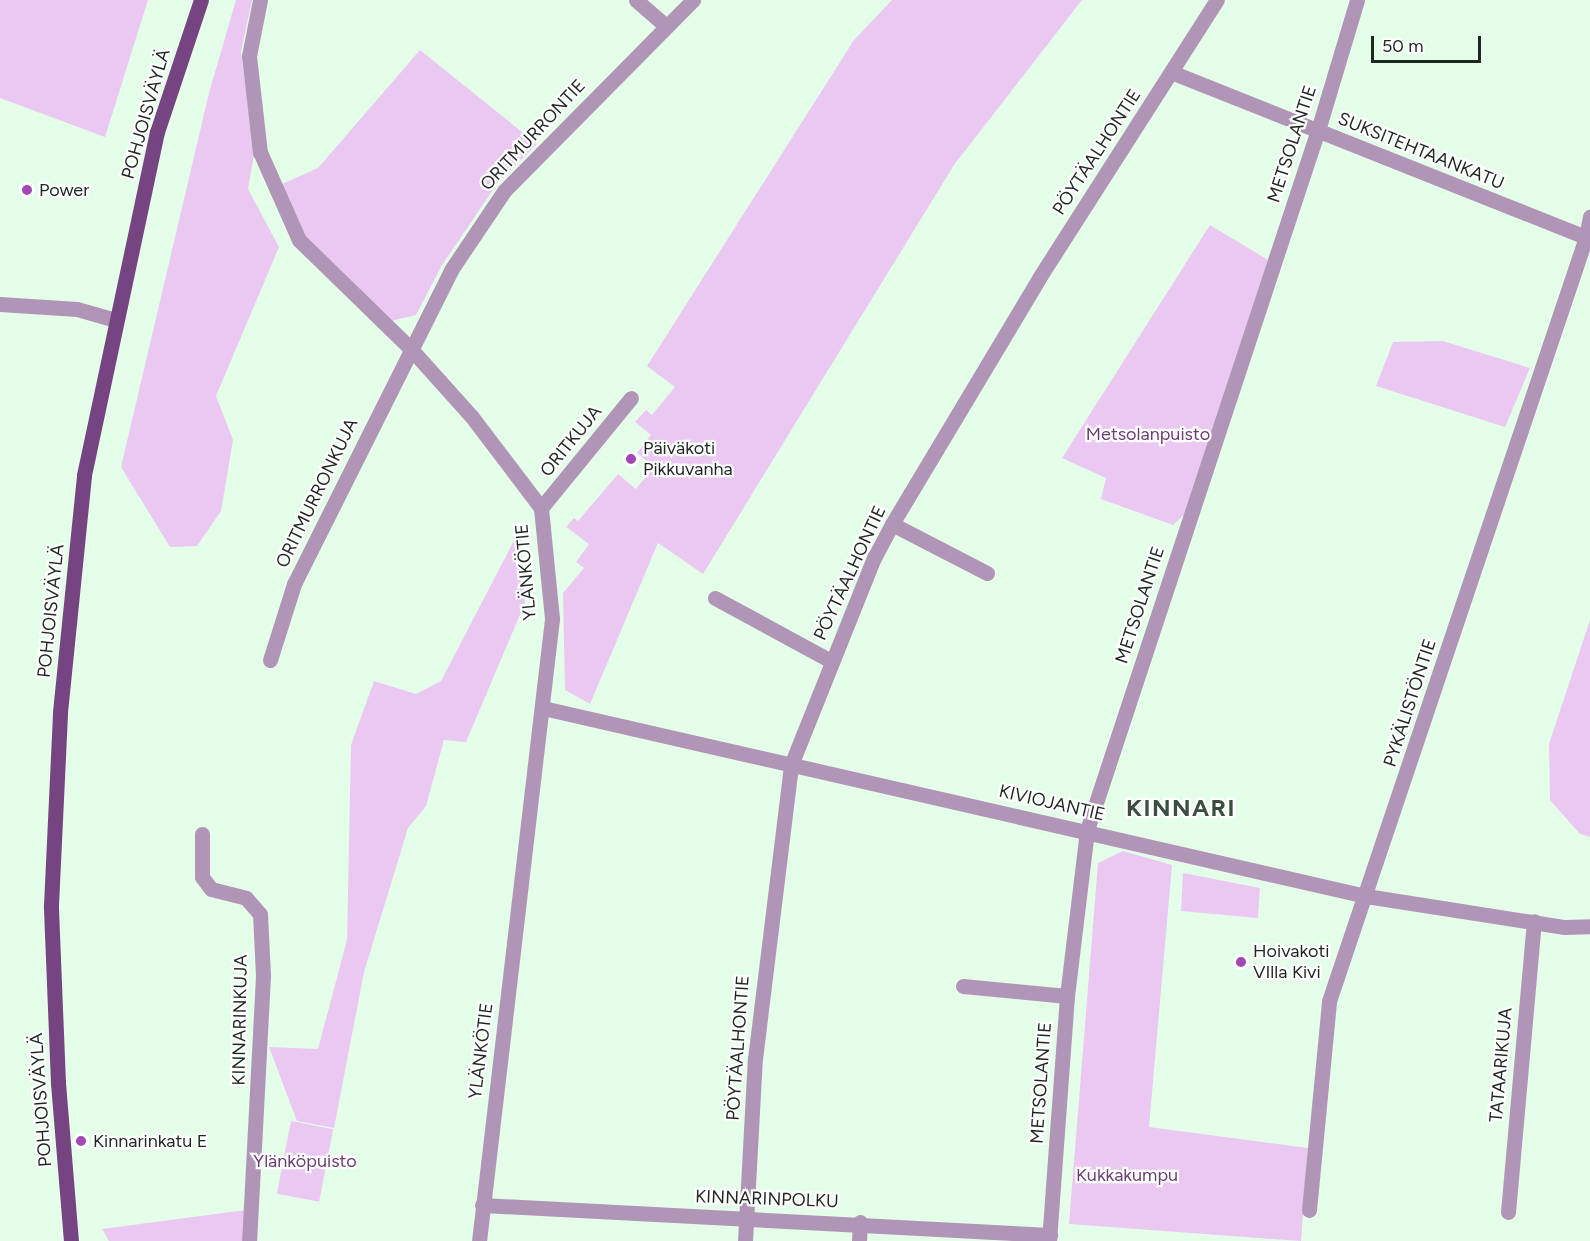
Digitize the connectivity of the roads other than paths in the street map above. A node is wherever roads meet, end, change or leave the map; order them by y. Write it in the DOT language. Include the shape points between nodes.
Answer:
graph roads {
  1 [pos="201,0"];
  2 [pos="260,0"];
  3 [pos="636,0"];
  4 [pos="693,0"];
  5 [pos="1217,0"];
  6 [pos="1357,0"];
  7 [pos="666,26"];
  8 [pos="1172,72"];
  9 [pos="1318,130"];
  10 [pos="1590,216"];
  11 [pos="1588,238"];
  12 [pos="0,304"];
  13 [pos="116,320"];
  14 [pos="411,348"];
  15 [pos="631,398"];
  16 [pos="541,508"];
  17 [pos="892,524"];
  18 [pos="987,573"];
  19 [pos="715,598"];
  20 [pos="270,660"];
  21 [pos="831,661"];
  22 [pos="543,708"];
  23 [pos="790,765"];
  24 [pos="1087,830"];
  25 [pos="202,834"];
  26 [pos="1366,896"];
  27 [pos="1534,921"];
  28 [pos="1590,926"];
  29 [pos="963,986"];
  30 [pos="1067,996"];
  31 [pos="482,1205"];
  32 [pos="1309,1210"];
  33 [pos="1508,1212"];
  34 [pos="747,1218"];
  35 [pos="860,1222"];
  36 [pos="1050,1238"];
  37 [pos="71,1241"];
  38 [pos="249,1241"];
  39 [pos="479,1241"];
  40 [pos="746,1241"];
  41 [pos="859,1241"];
  1 -- 13 [label="main road, POHJOISVÄYLÄ" via="157,132"];
  2 -- 14 [label="street, YLÄNKÖTIE" via="249,56 260,152 298,240"];
  3 -- 7 [label="street"];
  4 -- 7 [label="street, ORITMURRONTIE"];
  5 -- 8 [label="street, PÖYTÄALHONTIE"];
  6 -- 9 [label="street, METSOLANTIE"];
  7 -- 14 [label="street, ORITMURRONTIE" via="504,191 451,270"];
  8 -- 9 [label="street, SUKSITEHTAANKATU"];
  8 -- 17 [label="street, PÖYTÄALHONTIE" via="1032,288"];
  9 -- 11 [label="street, SUKSITEHTAANKATU"];
  9 -- 24 [label="street, METSOLANTIE"];
  10 -- 11 [label="street, PYKÄLISTÖNTIE"];
  11 -- 26 [label="street, PYKÄLISTÖNTIE"];
  12 -- 13 [label="street" via="78,309"];
  13 -- 37 [label="main road, POHJOISVÄYLÄ" via="84,475 60,712 51,905 58,1083"];
  14 -- 16 [label="street, YLÄNKÖTIE" via="472,417"];
  14 -- 20 [label="street, ORITMURRONKUJA" via="294,584"];
  15 -- 16 [label="street, ORITKUJA"];
  16 -- 22 [label="street, YLÄNKÖTIE" via="552,619"];
  17 -- 18 [label="street"];
  17 -- 21 [label="street, PÖYTÄALHONTIE"];
  19 -- 21 [label="street"];
  21 -- 23 [label="street, PÖYTÄALHONTIE"];
  22 -- 23 [label="street, KIVIOJANTIE"];
  22 -- 31 [label="street, YLÄNKÖTIE"];
  23 -- 24 [label="street, KIVIOJANTIE"];
  23 -- 34 [label="street, PÖYTÄALHONTIE" via="755,1059"];
  24 -- 26 [label="street, KIVIOJANTIE"];
  24 -- 30 [label="street, METSOLANTIE"];
  25 -- 38 [label="street, KINNARINKUJA" via="202,877 211,889 246,898 260,914 263,976"];
  26 -- 27 [label="street, KIVIOJANTIE"];
  26 -- 32 [label="street, PYKÄLISTÖNTIE" via="1329,1001"];
  27 -- 28 [label="street, KIVIOJANTIE"];
  27 -- 33 [label="street, TATAARIKUJA"];
  29 -- 30 [label="street"];
  30 -- 36 [label="street, METSOLANTIE"];
  31 -- 34 [label="street, KINNARINPOLKU"];
  31 -- 39 [label="street, YLÄNKÖTIE"];
  34 -- 35 [label="street, KINNARINPOLKU"];
  34 -- 40 [label="street, PÖYTÄALHONTIE"];
  35 -- 36 [label="street, KINNARINPOLKU"];
  35 -- 41 [label="street"];
}
